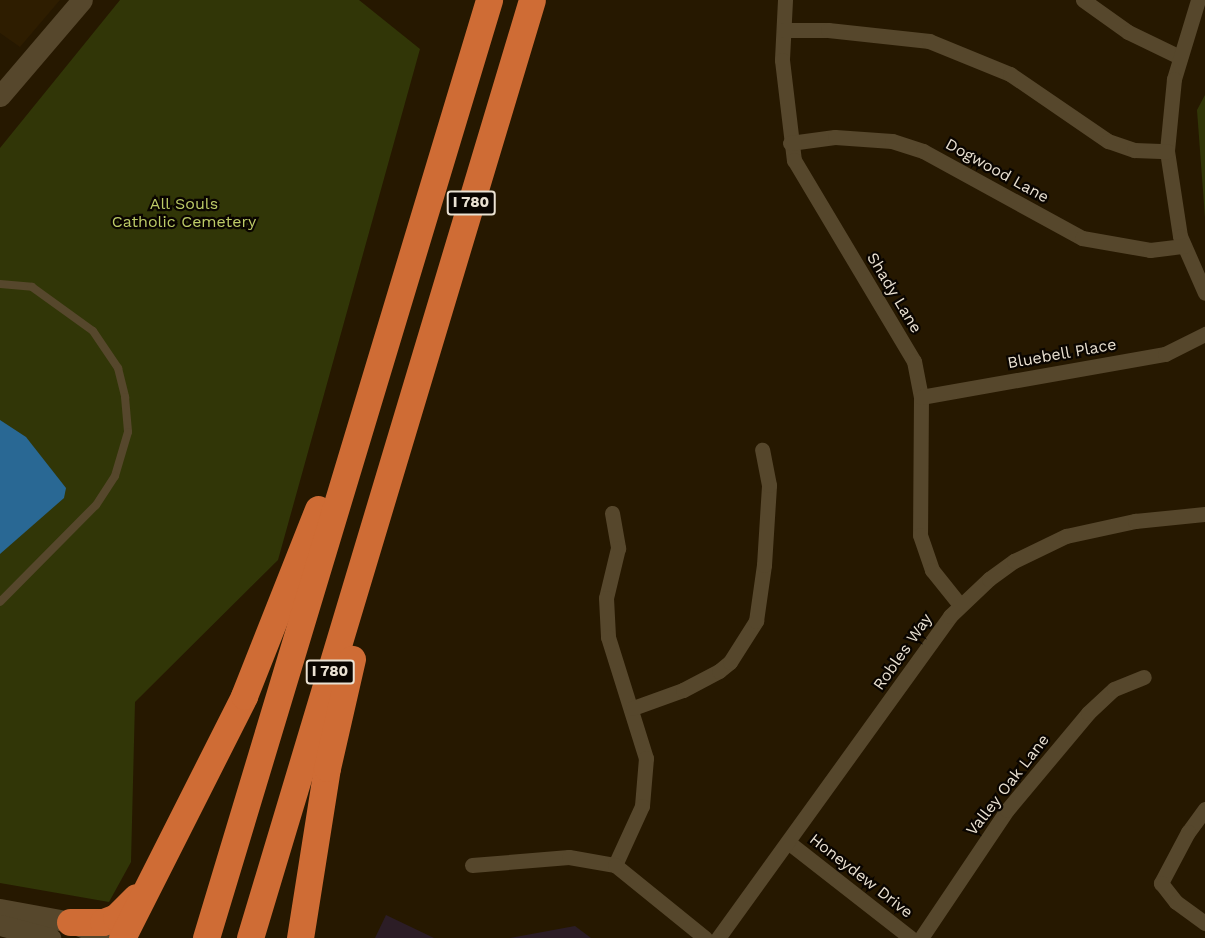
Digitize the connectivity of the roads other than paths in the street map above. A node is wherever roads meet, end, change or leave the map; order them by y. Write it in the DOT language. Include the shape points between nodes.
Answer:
graph roads {
  1 [pos="81,0"];
  2 [pos="489,0"];
  3 [pos="532,0"];
  4 [pos="785,0"];
  5 [pos="1083,0"];
  6 [pos="1198,0"];
  7 [pos="784,30"];
  8 [pos="1180,57"];
  9 [pos="0,96"];
  10 [pos="790,142"];
  11 [pos="1167,151"];
  12 [pos="1184,246"];
  13 [pos="0,284"];
  14 [pos="1205,292"];
  15 [pos="1205,334"];
  16 [pos="921,397"];
  17 [pos="410,406"];
  18 [pos="363,417"];
  19 [pos="762,450"];
  20 [pos="612,513"];
  21 [pos="1205,514"];
  22 [pos="0,602"];
  23 [pos="960,605"];
  24 [pos="1144,677"];
  25 [pos="633,708"];
  26 [pos="1205,809"];
  27 [pos="788,842"];
  28 [pos="472,865"];
  29 [pos="615,865"];
  30 [pos="158,867"];
  31 [pos="0,909"];
  32 [pos="1205,923"];
  33 [pos="0,925"];
  34 [pos="60,930"];
  35 [pos="110,938"];
  36 [pos="122,938"];
  37 [pos="206,938"];
  38 [pos="250,938"];
  39 [pos="300,938"];
  40 [pos="705,938"];
  41 [pos="718,938"];
  42 [pos="911,938"];
  43 [pos="921,938"];
  1 -- 9 [label="main road"];
  2 -- 18 [label="highway, I 780"];
  3 -- 17 [label="highway, I 780"];
  4 -- 7 [label="street, Shady Lane"];
  5 -- 8 [label="street" via="1128,32"];
  6 -- 8 [label="street"];
  7 -- 10 [label="street, Shady Lane"];
  7 -- 11 [label="street" via="828,30 929,41 1010,74 1108,141 1134,150"];
  8 -- 11 [label="street"];
  10 -- 12 [label="street, Dogwood Lane" via="835,137 892,141 923,151 1082,238 1150,250"];
  10 -- 16 [label="street, Shady Lane" via="814,196 914,361"];
  11 -- 12 [label="street" via="1170,194"];
  12 -- 14 [label="street"];
  13 -- 22 [label="lane" via="32,287 93,331 118,368 128,432 115,476 96,506"];
  15 -- 16 [label="street, Bluebell Place" via="1165,354"];
  16 -- 23 [label="street, Shady Lane" via="920,536 932,570"];
  17 -- 38 [label="highway, I 780"];
  17 -- 39 [label="highway" via="396,489 327,768"];
  18 -- 30 [label="highway" via="343,444 244,696"];
  18 -- 37 [label="highway, I 780"];
  19 -- 25 [label="street" via="769,485 756,621 730,662 719,671 683,690"];
  20 -- 25 [label="street" via="618,548 606,598 608,637"];
  21 -- 23 [label="street, Robles Way" via="1135,521 1066,536 1014,561"];
  23 -- 27 [label="street, Robles Way"];
  24 -- 43 [label="street, Valley Oak Lane" via="1114,689 1088,713 1007,810"];
  25 -- 29 [label="street" via="644,740 646,779 642,806"];
  26 -- 32 [label="street" via="1178,848 1161,883 1176,902"];
  27 -- 41 [label="street, Robles Way"];
  27 -- 42 [label="street, Honeydew Drive"];
  28 -- 29 [label="street" via="568,857"];
  29 -- 40 [label="street"];
  30 -- 34 [label="highway" via="132,903 116,917"];
  30 -- 36 [label="highway"];
  31 -- 34 [label="main road"];
  33 -- 34 [label="main road"];
  34 -- 35 [label="main road"];
}
